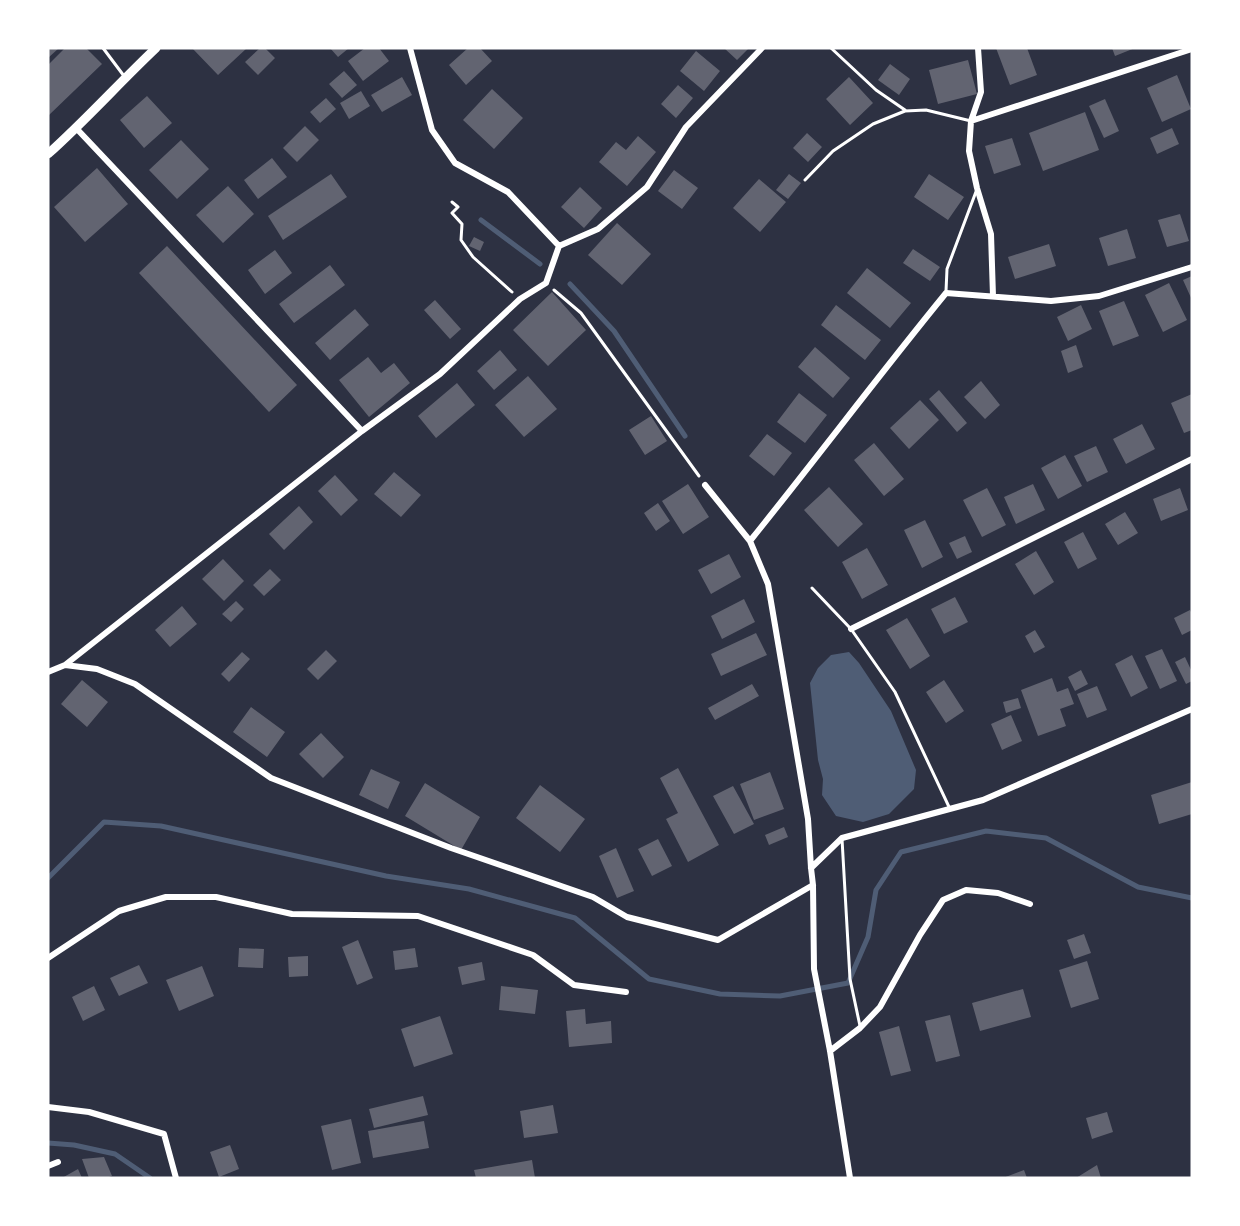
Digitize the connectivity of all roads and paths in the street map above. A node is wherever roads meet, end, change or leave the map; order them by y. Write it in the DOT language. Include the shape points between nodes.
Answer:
graph roads {
  1 [pos="103,48"];
  2 [pos="156,48"];
  3 [pos="410,48"];
  4 [pos="762,48"];
  5 [pos="831,48"];
  6 [pos="978,48"];
  7 [pos="1192,49"];
  8 [pos="125,78"];
  9 [pos="905,111"];
  10 [pos="971,121"];
  11 [pos="76,128"];
  12 [pos="48,154"];
  13 [pos="805,180"];
  14 [pos="977,188"];
  15 [pos="452,202"];
  16 [pos="559,246"];
  17 [pos="1192,267"];
  18 [pos="546,282"];
  19 [pos="946,293"];
  20 [pos="993,296"];
  21 [pos="520,299"];
  22 [pos="362,431"];
  23 [pos="1192,459"];
  24 [pos="705,485"];
  25 [pos="750,541"];
  26 [pos="812,588"];
  27 [pos="851,629"];
  28 [pos="65,665"];
  29 [pos="48,672"];
  30 [pos="1192,709"];
  31 [pos="950,809"];
  32 [pos="842,838"];
  33 [pos="811,868"];
  34 [pos="813,885"];
  35 [pos="1030,904"];
  36 [pos="48,958"];
  37 [pos="626,992"];
  38 [pos="860,1028"];
  39 [pos="830,1051"];
  40 [pos="48,1107"];
  41 [pos="58,1162"];
  42 [pos="48,1166"];
  43 [pos="176,1178"];
  44 [pos="850,1178"];
  1 -- 8 [label="lane"];
  2 -- 8 [label="main road"];
  3 -- 16 [label="street" via="432,130 455,163 508,192"];
  4 -- 16 [label="street" via="686,127 646,187 598,229"];
  5 -- 9 [label="lane"];
  6 -- 10 [label="street" via="981,92"];
  7 -- 10 [label="street"];
  8 -- 11 [label="main road"];
  9 -- 10 [label="lane" via="926,110"];
  9 -- 13 [label="lane" via="865,129 833,152"];
  10 -- 14 [label="street" via="969,151"];
  11 -- 12 [label="main road"];
  11 -- 22 [label="street"];
  14 -- 19 [label="lane" via="947,269"];
  14 -- 20 [label="street" via="992,234"];
  15 -- 21 [label="path" via="458,207 452,213 462,224 461,240 473,257"];
  16 -- 18 [label="street"];
  17 -- 20 [label="street" via="1099,296 1051,301"];
  18 -- 21 [label="street"];
  18 -- 24 [label="path" via="581,313"];
  19 -- 20 [label="street"];
  19 -- 25 [label="street"];
  21 -- 22 [label="street" via="440,374"];
  22 -- 28 [label="street"];
  23 -- 27 [label="street"];
  24 -- 25 [label="street"];
  25 -- 33 [label="street" via="768,584 808,819"];
  26 -- 27 [label="lane"];
  27 -- 31 [label="lane" via="894,692"];
  28 -- 29 [label="street"];
  28 -- 34 [label="street" via="97,669 135,684 271,778 451,848 593,897 627,917 718,940"];
  30 -- 31 [label="street" via="983,800"];
  31 -- 32 [label="street"];
  32 -- 33 [label="street"];
  32 -- 38 [label="lane" via="850,979"];
  33 -- 34 [label="street"];
  34 -- 39 [label="street" via="814,969"];
  35 -- 38 [label="street" via="998,893 966,890 943,900 879,1006"];
  36 -- 37 [label="street" via="118,911 166,897 216,897 292,914 418,916 533,955 574,985"];
  38 -- 39 [label="street"];
  39 -- 44 [label="street"];
  40 -- 43 [label="street" via="89,1113 164,1134"];
  41 -- 42 [label="street"];
}
